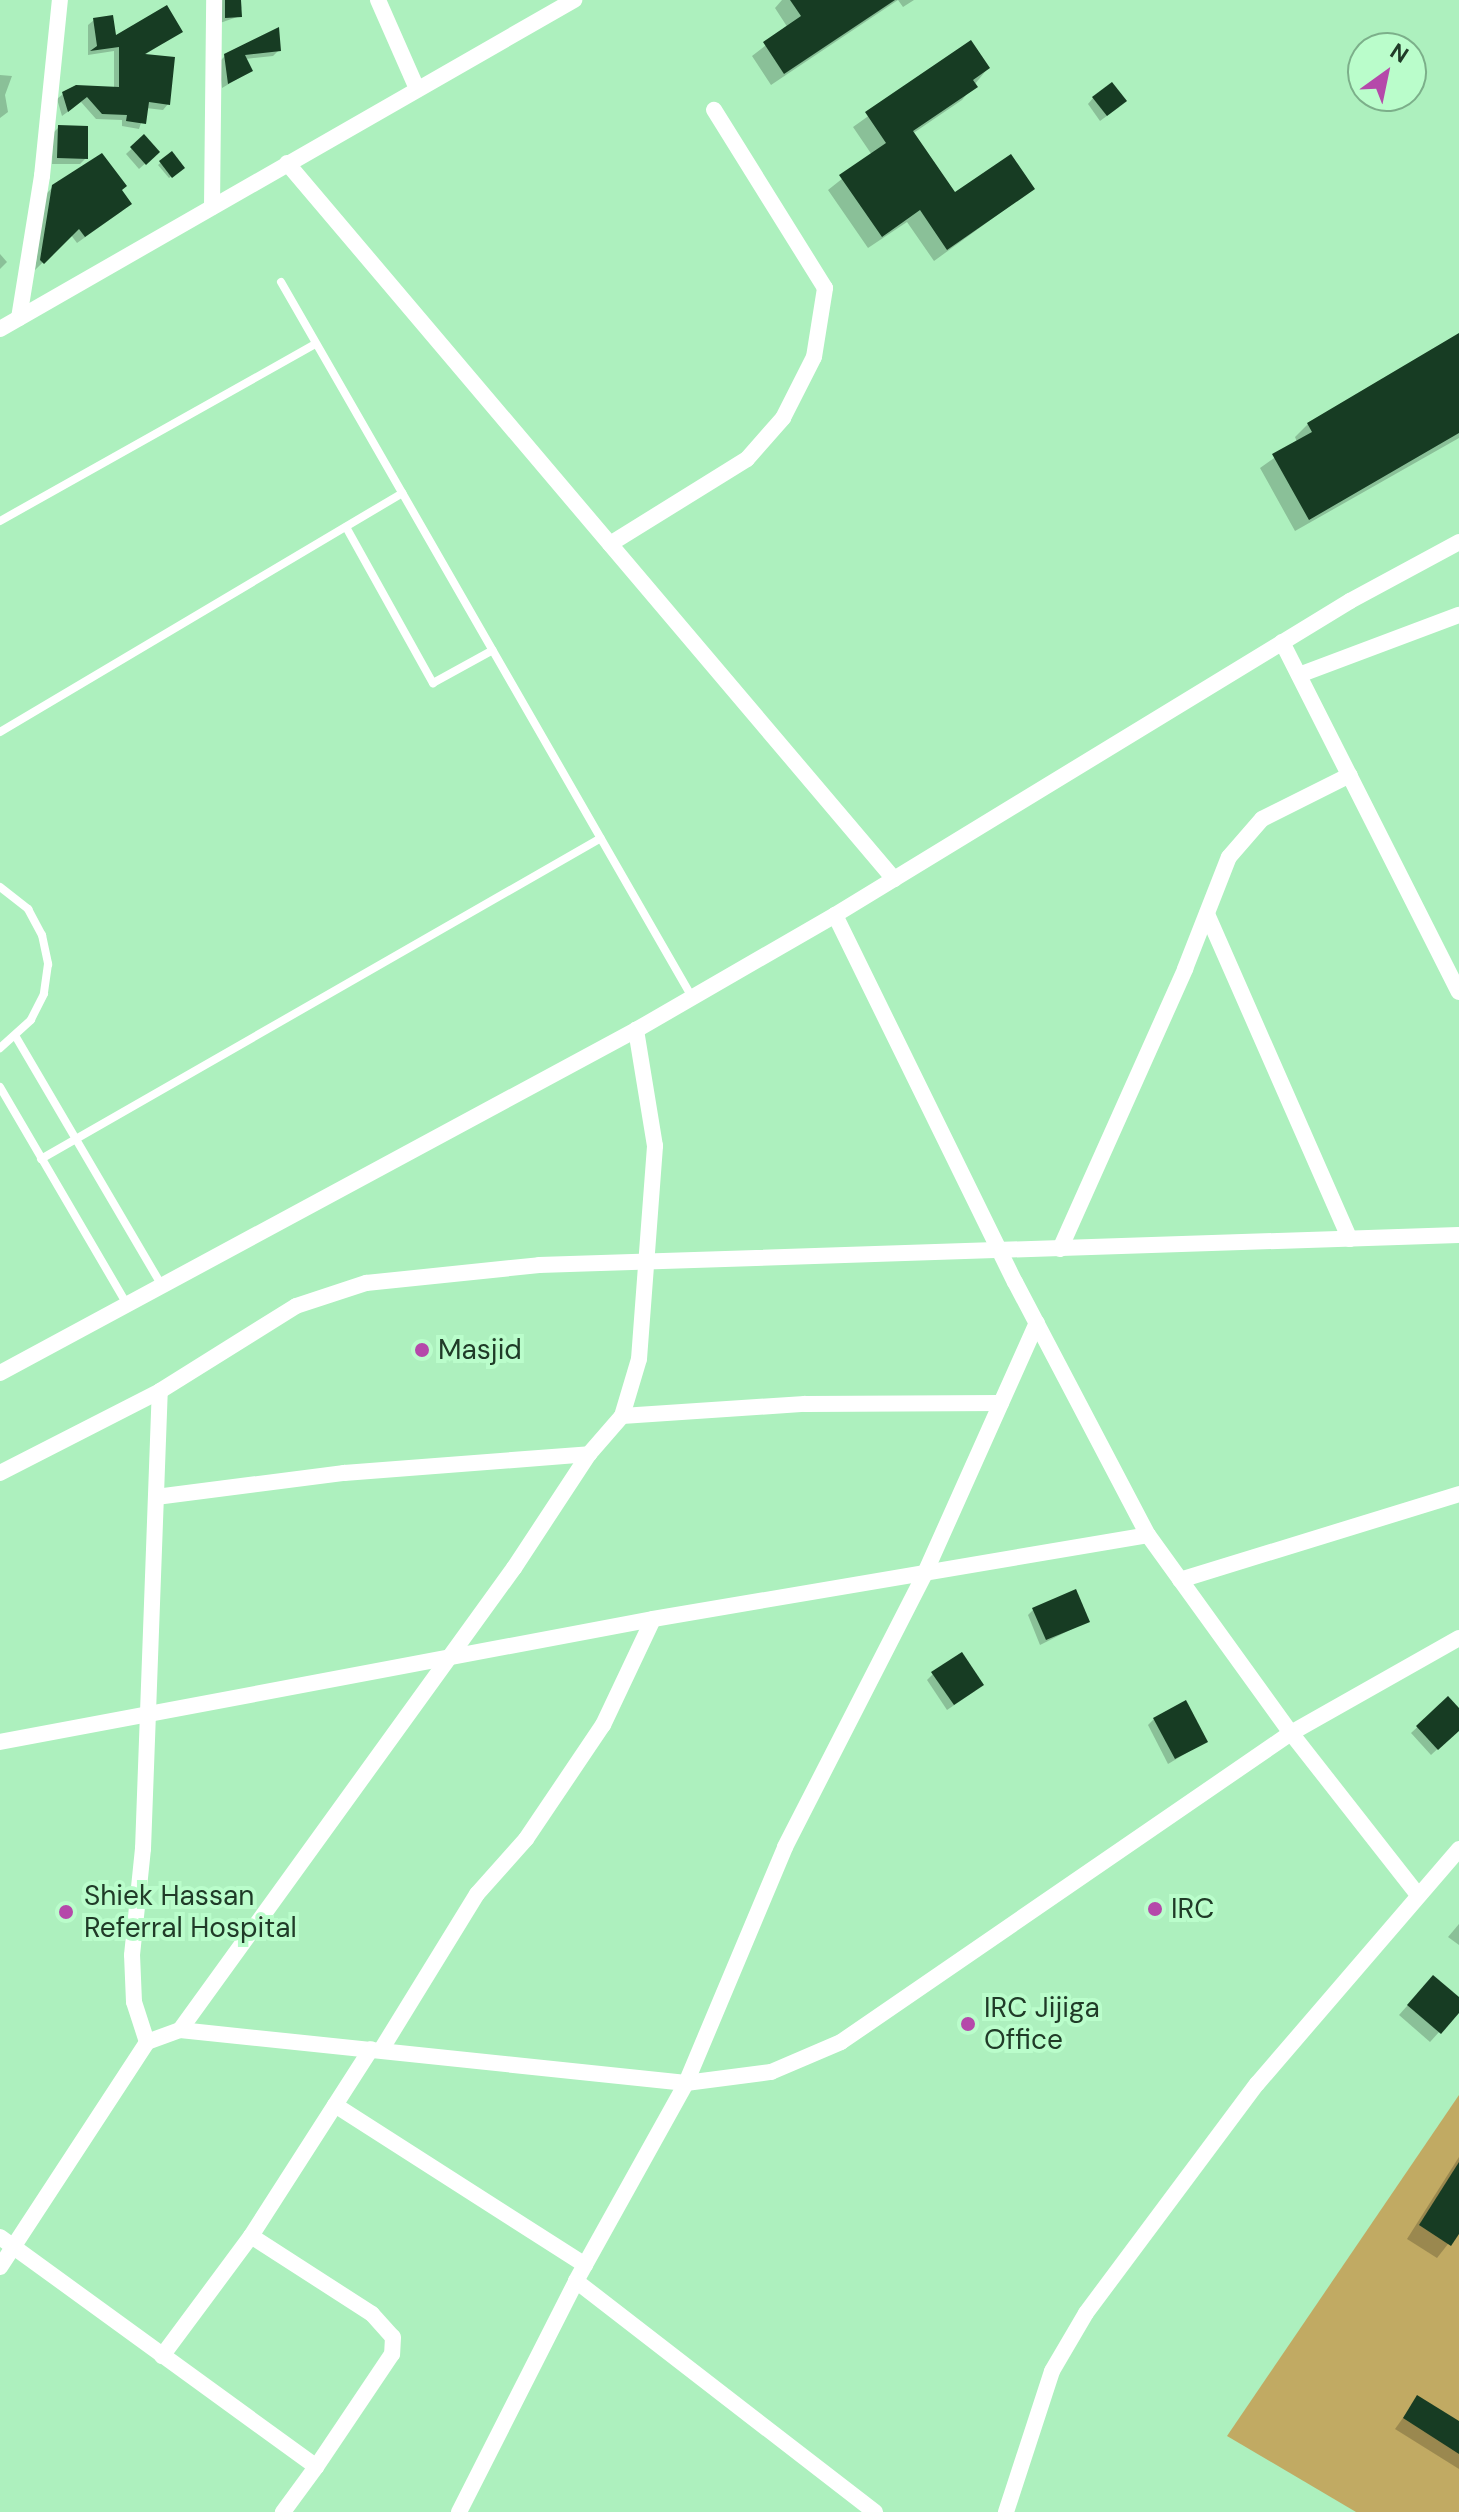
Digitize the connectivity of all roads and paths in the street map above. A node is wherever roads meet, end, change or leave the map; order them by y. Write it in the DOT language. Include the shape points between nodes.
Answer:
graph roads {
  1 [pos="60,0"];
  2 [pos="214,0"];
  3 [pos="378,0"];
  4 [pos="570,1"];
  5 [pos="417,89"];
  6 [pos="714,110"];
  7 [pos="287,163"];
  8 [pos="212,207"];
  9 [pos="281,282"];
  10 [pos="19,318"];
  11 [pos="0,329"];
  12 [pos="316,344"];
  13 [pos="402,493"];
  14 [pos="0,521"];
  15 [pos="346,527"];
  16 [pos="1459,542"];
  17 [pos="610,544"];
  18 [pos="1459,615"];
  19 [pos="1282,642"];
  20 [pos="493,650"];
  21 [pos="1299,675"];
  22 [pos="0,732"];
  23 [pos="1350,775"];
  24 [pos="601,838"];
  25 [pos="894,879"];
  26 [pos="0,887"];
  27 [pos="1207,914"];
  28 [pos="835,915"];
  29 [pos="1459,992"];
  30 [pos="693,997"];
  31 [pos="636,1030"];
  32 [pos="16,1037"];
  33 [pos="0,1048"];
  34 [pos="0,1087"];
  35 [pos="75,1139"];
  36 [pos="41,1159"];
  37 [pos="1459,1235"];
  38 [pos="1350,1239"];
  39 [pos="1060,1249"];
  40 [pos="1000,1251"];
  41 [pos="647,1261"];
  42 [pos="162,1286"];
  43 [pos="127,1305"];
  44 [pos="1037,1323"];
  45 [pos="0,1373"];
  46 [pos="160,1391"];
  47 [pos="1001,1403"];
  48 [pos="622,1416"];
  49 [pos="589,1454"];
  50 [pos="0,1473"];
  51 [pos="1459,1494"];
  52 [pos="156,1497"];
  53 [pos="1148,1535"];
  54 [pos="925,1573"];
  55 [pos="1180,1580"];
  56 [pos="653,1619"];
  57 [pos="1459,1638"];
  58 [pos="448,1657"];
  59 [pos="149,1712"];
  60 [pos="1291,1733"];
  61 [pos="0,1742"];
  62 [pos="1459,1849"];
  63 [pos="1418,1895"];
  64 [pos="180,2030"];
  65 [pos="147,2042"];
  66 [pos="376,2049"];
  67 [pos="686,2083"];
  68 [pos="335,2105"];
  69 [pos="251,2236"];
  70 [pos="7,2242"];
  71 [pos="585,2265"];
  72 [pos="0,2267"];
  73 [pos="576,2281"];
  74 [pos="162,2356"];
  75 [pos="316,2467"];
  76 [pos="283,2512"];
  77 [pos="459,2512"];
  78 [pos="875,2512"];
  79 [pos="1006,2512"];
  1 -- 10 [label="street" via="42,176"];
  2 -- 8 [label="street"];
  3 -- 5 [label="street"];
  4 -- 5 [label="street"];
  5 -- 7 [label="street"];
  6 -- 17 [label="street" via="825,288 814,357 783,418 747,459"];
  7 -- 8 [label="street"];
  7 -- 17 [label="street"];
  8 -- 10 [label="street"];
  9 -- 12 [label="lane"];
  10 -- 11 [label="street"];
  12 -- 13 [label="lane"];
  12 -- 14 [label="lane"];
  13 -- 15 [label="lane"];
  13 -- 20 [label="lane"];
  15 -- 20 [label="lane" via="433,683"];
  15 -- 22 [label="lane"];
  16 -- 19 [label="street"];
  17 -- 25 [label="street"];
  18 -- 21 [label="street"];
  19 -- 21 [label="street"];
  19 -- 25 [label="street"];
  20 -- 24 [label="lane"];
  21 -- 23 [label="street"];
  23 -- 27 [label="street" via="1262,819 1229,857"];
  23 -- 29 [label="street"];
  24 -- 30 [label="lane"];
  24 -- 35 [label="lane"];
  25 -- 28 [label="street"];
  26 -- 32 [label="lane" via="28,909 42,935 48,964 44,994"];
  27 -- 38 [label="street"];
  27 -- 39 [label="street"];
  28 -- 30 [label="street"];
  28 -- 40 [label="street"];
  30 -- 31 [label="street"];
  31 -- 41 [label="street" via="655,1146"];
  31 -- 42 [label="street"];
  32 -- 33 [label="lane"];
  32 -- 35 [label="lane"];
  34 -- 36 [label="lane"];
  35 -- 36 [label="lane"];
  35 -- 42 [label="lane"];
  36 -- 43 [label="lane"];
  37 -- 38 [label="street"];
  38 -- 39 [label="street"];
  39 -- 40 [label="street"];
  40 -- 41 [label="street"];
  40 -- 44 [label="street"];
  41 -- 46 [label="street" via="539,1265 366,1283 296,1306"];
  41 -- 48 [label="street" via="639,1359"];
  42 -- 43 [label="street"];
  43 -- 45 [label="street"];
  44 -- 47 [label="street"];
  44 -- 53 [label="street"];
  46 -- 50 [label="street"];
  46 -- 52 [label="street"];
  47 -- 48 [label="street" via="805,1404"];
  47 -- 54 [label="street"];
  48 -- 49 [label="street"];
  49 -- 52 [label="street" via="344,1473"];
  49 -- 58 [label="street"];
  51 -- 55 [label="street"];
  52 -- 59 [label="street"];
  53 -- 54 [label="street"];
  53 -- 55 [label="street"];
  54 -- 56 [label="street"];
  54 -- 67 [label="street" via="785,1847"];
  55 -- 60 [label="street"];
  56 -- 58 [label="street"];
  56 -- 66 [label="street" via="603,1725 526,1839 477,1894"];
  57 -- 60 [label="street"];
  58 -- 59 [label="street"];
  58 -- 64 [label="street"];
  59 -- 61 [label="street"];
  59 -- 65 [label="street" via="132,1955 134,2002"];
  60 -- 63 [label="street"];
  60 -- 67 [label="street" via="841,2042 771,2072"];
  62 -- 63 [label="street"];
  63 -- 79 [label="street" via="1257,2084 1086,2313 1052,2371"];
  64 -- 65 [label="street"];
  64 -- 66 [label="street"];
  65 -- 70 [label="street"];
  66 -- 67 [label="street"];
  66 -- 68 [label="street"];
  67 -- 71 [label="street"];
  68 -- 69 [label="street"];
  68 -- 71 [label="street"];
  69 -- 74 [label="street"];
  69 -- 75 [label="street" via="372,2314 393,2337 392,2354"];
  70 -- 72 [label="street"];
  70 -- 74 [label="street"];
  71 -- 73 [label="street"];
  73 -- 77 [label="street"];
  73 -- 78 [label="street"];
  74 -- 75 [label="street"];
  75 -- 76 [label="street"];
}
